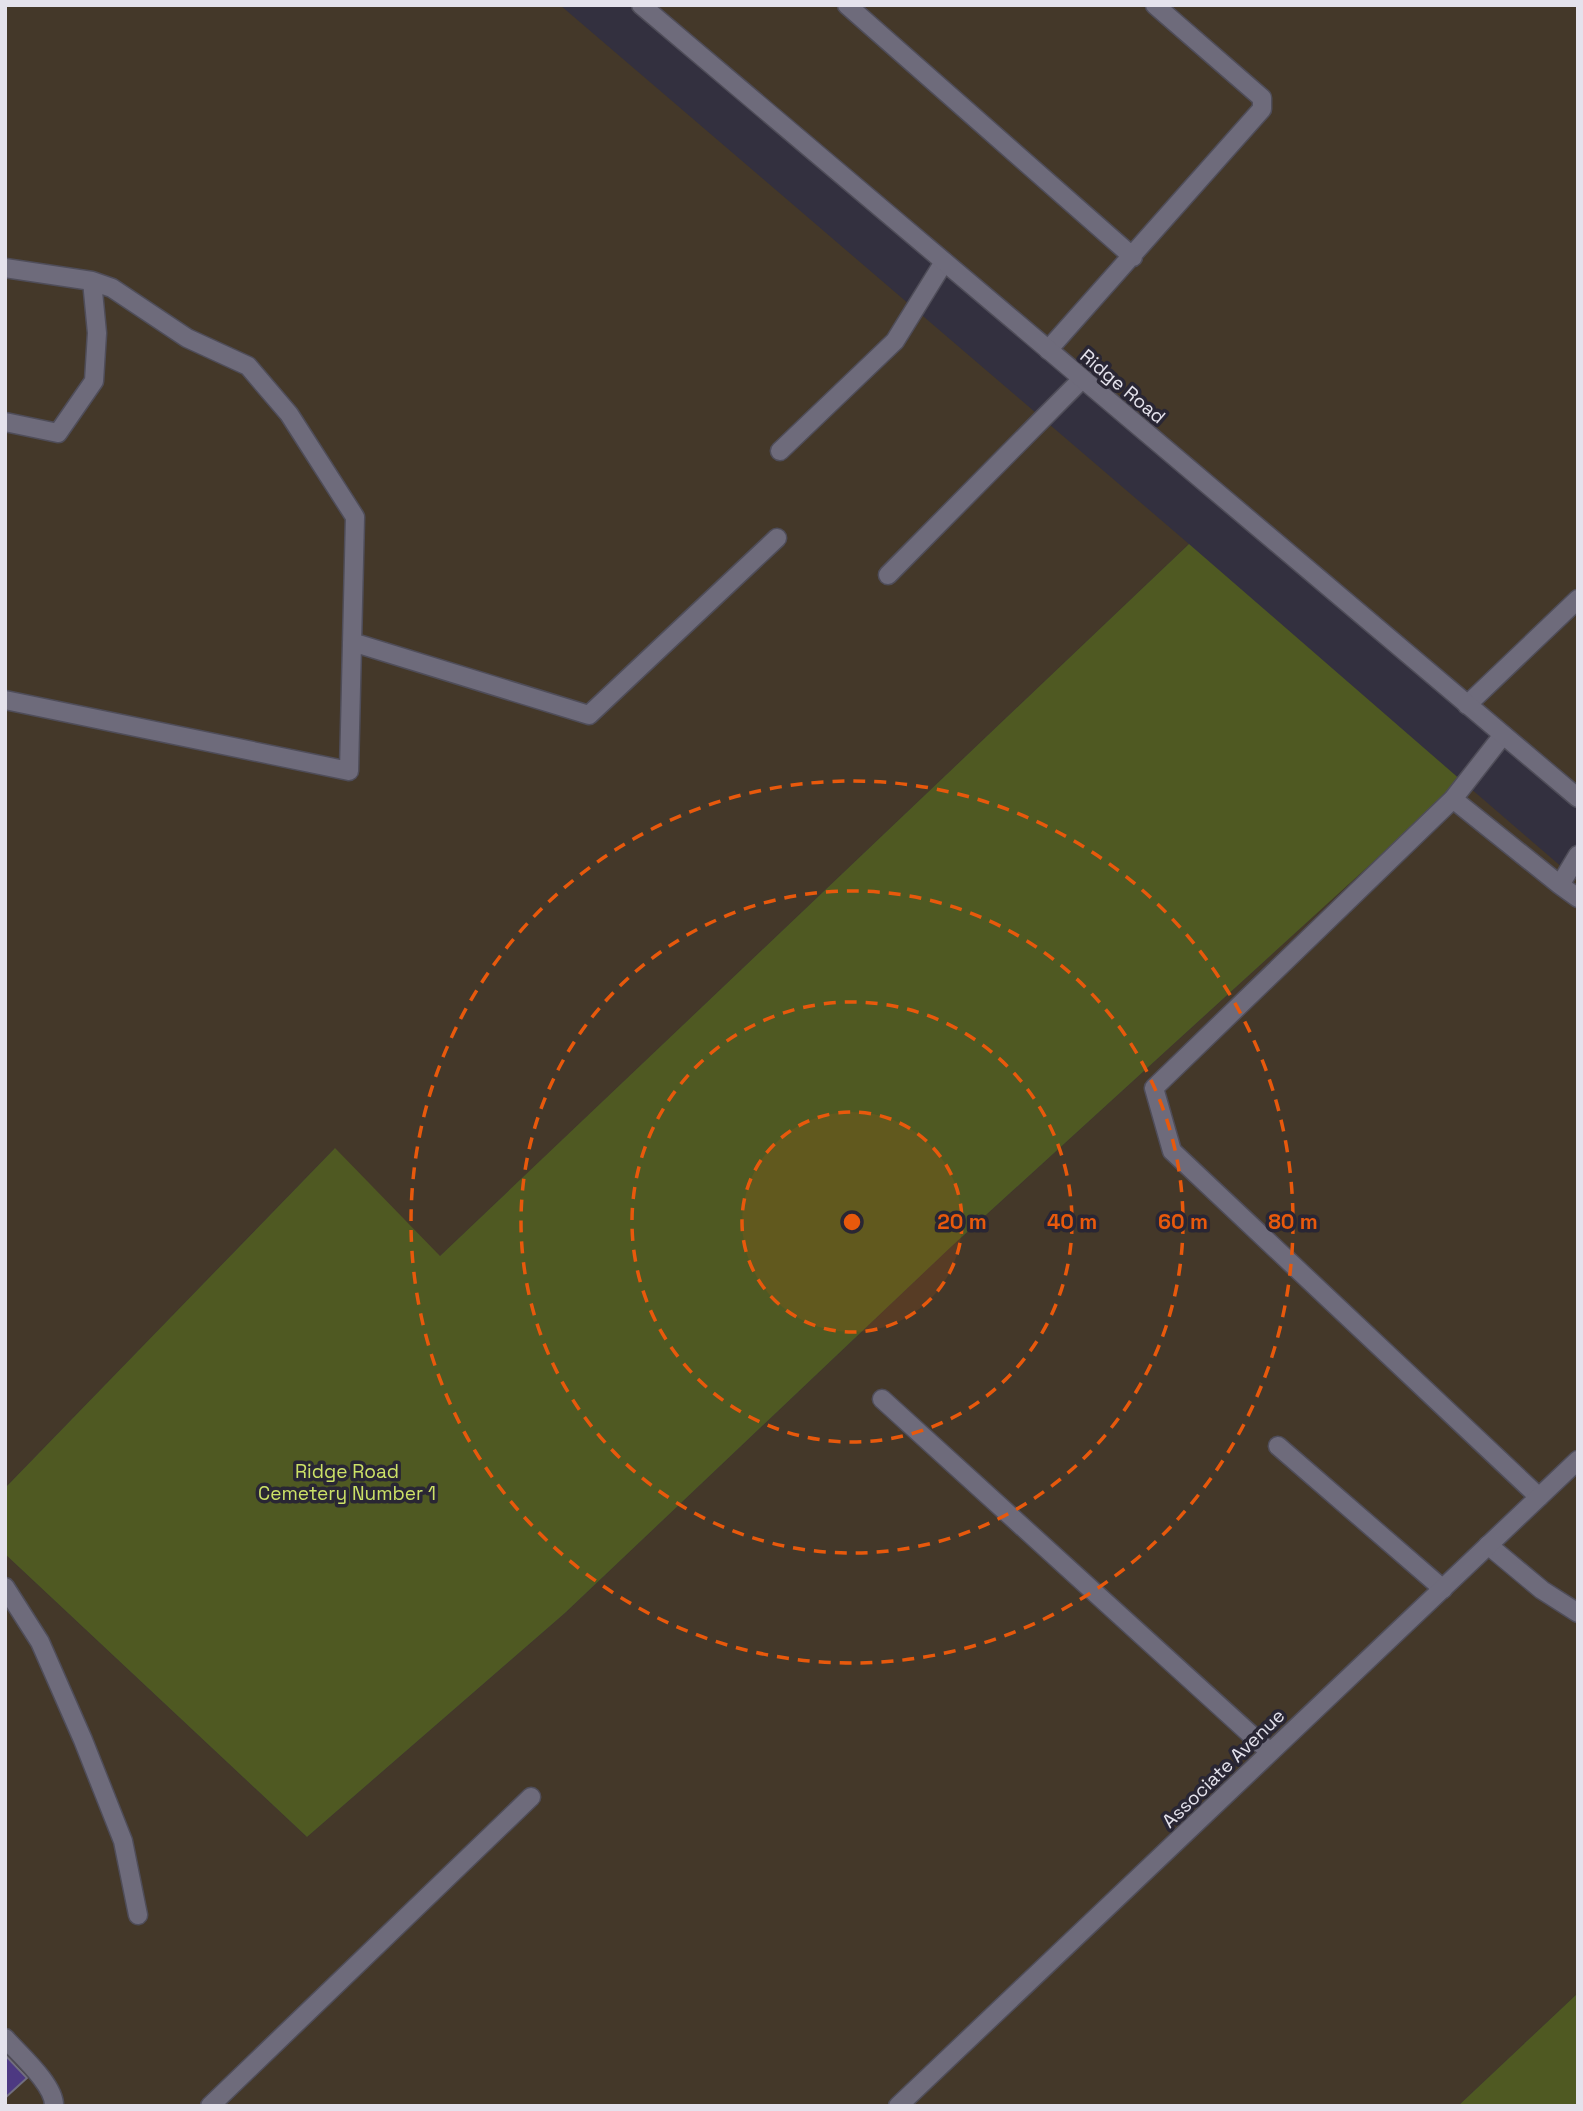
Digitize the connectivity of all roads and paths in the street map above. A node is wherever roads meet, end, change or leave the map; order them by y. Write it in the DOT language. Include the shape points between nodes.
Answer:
graph roads {
  1 [pos="641,5"];
  2 [pos="846,5"];
  3 [pos="1155,5"];
  4 [pos="1133,257"];
  5 [pos="944,262"];
  6 [pos="5,268"];
  7 [pos="92,281"];
  8 [pos="1048,350"];
  9 [pos="1082,379"];
  10 [pos="5,422"];
  11 [pos="780,451"];
  12 [pos="777,538"];
  13 [pos="888,575"];
  14 [pos="1578,599"];
  15 [pos="352,642"];
  16 [pos="5,700"];
  17 [pos="1467,705"];
  18 [pos="1503,735"];
  19 [pos="1578,798"];
  20 [pos="1454,799"];
  21 [pos="1578,856"];
  22 [pos="1560,885"];
  23 [pos="1578,898"];
  24 [pos="882,1399"];
  25 [pos="1278,1446"];
  26 [pos="1578,1460"];
  27 [pos="1539,1497"];
  28 [pos="1489,1545"];
  29 [pos="5,1587"];
  30 [pos="1443,1588"];
  31 [pos="1578,1614"];
  32 [pos="1270,1752"];
  33 [pos="531,1797"];
  34 [pos="138,1915"];
  35 [pos="5,2038"];
  36 [pos="54,2106"];
  37 [pos="210,2106"];
  38 [pos="898,2106"];
  1 -- 5 [label="main road, Ridge Road"];
  2 -- 4 [label="main road"];
  3 -- 4 [label="main road" via="1262,98 1262,109"];
  4 -- 8 [label="main road"];
  5 -- 8 [label="main road, Ridge Road"];
  5 -- 11 [label="main road" via="895,341"];
  6 -- 7 [label="main road"];
  7 -- 10 [label="main road" via="97,333 94,382 58,433"];
  7 -- 15 [label="main road" via="112,288 187,338 248,366 289,414 355,517"];
  8 -- 9 [label="main road, Ridge Road"];
  9 -- 13 [label="main road"];
  9 -- 17 [label="main road, Ridge Road"];
  12 -- 15 [label="main road" via="589,715"];
  14 -- 17 [label="main road"];
  15 -- 16 [label="main road" via="349,771"];
  17 -- 18 [label="main road, Ridge Road"];
  18 -- 19 [label="main road, Ridge Road"];
  18 -- 20 [label="main road"];
  20 -- 22 [label="main road"];
  20 -- 27 [label="main road" via="1154,1088 1172,1150"];
  21 -- 22 [label="main road"];
  22 -- 23 [label="main road"];
  24 -- 32 [label="main road"];
  25 -- 30 [label="main road"];
  26 -- 27 [label="main road, Associate Avenue"];
  27 -- 28 [label="main road, Associate Avenue"];
  28 -- 30 [label="main road, Associate Avenue"];
  28 -- 31 [label="main road"];
  29 -- 34 [label="main road" via="40,1642 83,1740 122,1841"];
  30 -- 32 [label="main road, Associate Avenue"];
  32 -- 38 [label="main road, Associate Avenue"];
  33 -- 37 [label="main road"];
  35 -- 36 [label="main road" via="43,2079"];
}
